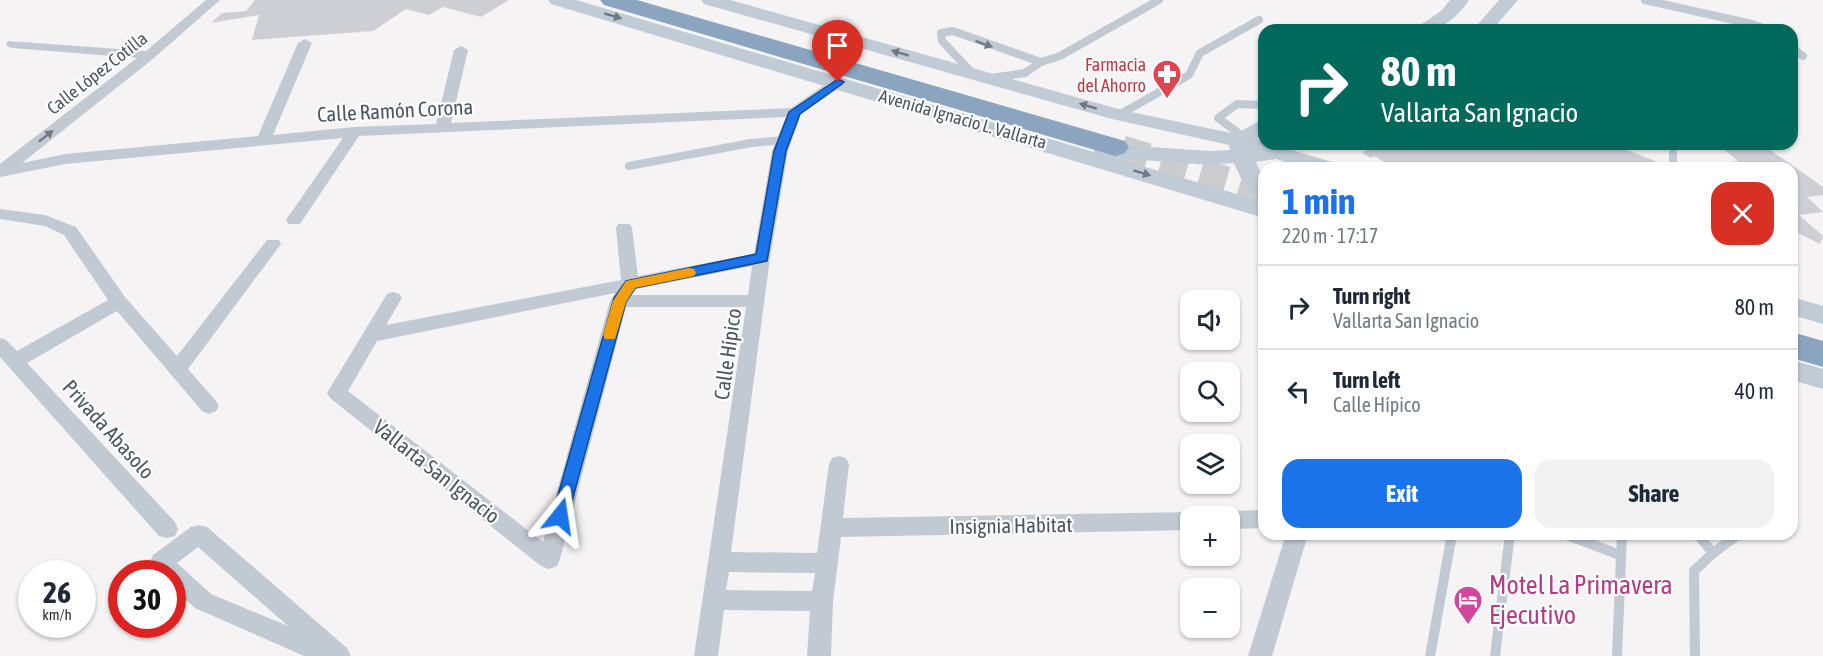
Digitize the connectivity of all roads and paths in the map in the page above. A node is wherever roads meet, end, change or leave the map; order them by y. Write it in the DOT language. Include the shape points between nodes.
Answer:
graph roads {
  1 [pos="214,0"];
  2 [pos="557,0"];
  3 [pos="612,0"];
  4 [pos="650,0"];
  5 [pos="710,0"];
  6 [pos="1159,0"];
  7 [pos="1460,0"];
  8 [pos="1509,0"];
  9 [pos="1645,0"];
  10 [pos="1259,20"];
  11 [pos="1432,24"];
  12 [pos="1487,24"];
  13 [pos="1752,24"];
  14 [pos="305,43"];
  15 [pos="13,44"];
  16 [pos="461,50"];
  17 [pos="1798,52"];
  18 [pos="149,55"];
  19 [pos="1803,56"];
  20 [pos="1041,62"];
  21 [pos="981,76"];
  22 [pos="838,82"];
  23 [pos="1258,105"];
  24 [pos="795,112"];
  25 [pos="1214,126"];
  26 [pos="442,128"];
  27 [pos="1258,131"];
  28 [pos="354,132"];
  29 [pos="1121,138"];
  30 [pos="264,139"];
  31 [pos="784,140"];
  32 [pos="1242,146"];
  33 [pos="1056,147"];
  34 [pos="1258,147"];
  35 [pos="1288,150"];
  36 [pos="1673,153"];
  37 [pos="1314,162"];
  38 [pos="1673,162"];
  39 [pos="629,166"];
  40 [pos="0,172"];
  41 [pos="1258,185"];
  42 [pos="1258,208"];
  43 [pos="0,214"];
  44 [pos="294,220"];
  45 [pos="624,228"];
  46 [pos="273,244"];
  47 [pos="762,258"];
  48 [pos="630,284"];
  49 [pos="393,298"];
  50 [pos="619,301"];
  51 [pos="757,301"];
  52 [pos="119,302"];
  53 [pos="1798,308"];
  54 [pos="1823,315"];
  55 [pos="1798,331"];
  56 [pos="371,335"];
  57 [pos="1823,338"];
  58 [pos="0,345"];
  59 [pos="1798,352"];
  60 [pos="15,361"];
  61 [pos="177,369"];
  62 [pos="1814,372"];
  63 [pos="209,406"];
  64 [pos="839,464"];
  65 [pos="1258,519"];
  66 [pos="1240,520"];
  67 [pos="1180,521"];
  68 [pos="831,528"];
  69 [pos="167,529"];
  70 [pos="1295,540"];
  71 [pos="1451,540"];
  72 [pos="1509,540"];
  73 [pos="1580,540"];
  74 [pos="1621,540"];
  75 [pos="1704,540"];
  76 [pos="1731,540"];
  77 [pos="1713,553"];
  78 [pos="1620,555"];
  79 [pos="720,562"];
  80 [pos="827,563"];
  81 [pos="714,600"];
  82 [pos="822,601"];
  83 [pos="331,656"];
  84 [pos="339,656"];
  85 [pos="706,656"];
  86 [pos="819,656"];
  87 [pos="1260,656"];
  88 [pos="1430,656"];
  89 [pos="1495,656"];
  90 [pos="1617,656"];
  91 [pos="1695,656"];
  1 -- 18 [label="street, Calle López Cotilla"];
  2 -- 22 [label="street, Avenida Ignacio L. Vallarta, one-way"];
  3 -- 29 [label="highway, Avenida Ignacio L. Vallarta"];
  4 -- 29 [label="highway, Avenida Ignacio L. Vallarta"];
  21 -- 5 [label="street, one-way"];
  6 -- 20 [label="lane" via="1060,56"];
  7 -- 11 [label="street"];
  8 -- 12 [label="street"];
  9 -- 13 [label="lane"];
  10 -- 29 [label="lane" via="1200,53 1189,75"];
  14 -- 30 [label="street"];
  15 -- 18 [label="street"];
  16 -- 26 [label="street"];
  17 -- 19 [label="lane"];
  40 -- 18 [label="street, Calle López Cotilla, one-way"];
  20 -- 21 [label="lane" via="1020,75"];
  21 -- 20 [label="lane, one-way" via="942,41 941,33 953,31"];
  29 -- 21 [label="street, one-way"];
  22 -- 24 [label="street"];
  22 -- 33 [label="street, Avenida Ignacio L. Vallarta"];
  23 -- 25 [label="lane" via="1237,104"];
  24 -- 26 [label="street, Calle Ramón Corona"];
  24 -- 31 [label="street, Calle Hípico"];
  25 -- 29 [label="street"];
  25 -- 32 [label="street"];
  26 -- 28 [label="street, Calle Ramón Corona"];
  27 -- 32 [label="street"];
  28 -- 30 [label="street, Calle Ramón Corona"];
  28 -- 44 [label="street"];
  29 -- 32 [label="street"];
  29 -- 33 [label="street"];
  30 -- 40 [label="street, Calle Ramón Corona" via="65,159"];
  31 -- 39 [label="lane"];
  31 -- 47 [label="street, Calle Hípico"];
  32 -- 34 [label="street"];
  32 -- 41 [label="street"];
  33 -- 42 [label="street, Avenida Ignacio L. Vallarta, one-way"];
  35 -- 37 [label="street"];
  36 -- 38 [label="lane"];
  43 -- 52 [label="street" via="45,220 70,231"];
  45 -- 48 [label="street"];
  46 -- 61 [label="street"];
  47 -- 48 [label="street"];
  47 -- 51 [label="street, Calle Hípico"];
  48 -- 50 [label="street, Vallarta San Ignacio"];
  48 -- 56 [label="street"];
  49 -- 56 [label="street, Vallarta San Ignacio"];
  50 -- 51 [label="street"];
  50 -- 56 [label="street, Vallarta San Ignacio" via="549,559 337,393"];
  51 -- 79 [label="street, Calle Hípico"];
  52 -- 60 [label="street"];
  52 -- 61 [label="street"];
  53 -- 54 [label="street"];
  55 -- 57 [label="highway"];
  58 -- 60 [label="street, Privada Abasolo"];
  59 -- 62 [label="highway"];
  60 -- 69 [label="street, Privada Abasolo"];
  61 -- 63 [label="street"];
  64 -- 68 [label="street"];
  65 -- 66 [label="street"];
  67 -- 68 [label="street, Insignia Habitat"];
  68 -- 80 [label="street"];
  70 -- 87 [label="street"];
  71 -- 88 [label="lane"];
  72 -- 89 [label="lane"];
  73 -- 78 [label="lane"];
  74 -- 78 [label="lane"];
  75 -- 77 [label="lane"];
  76 -- 77 [label="lane"];
  77 -- 91 [label="lane" via="1694,571"];
  78 -- 90 [label="lane"];
  79 -- 80 [label="street"];
  79 -- 81 [label="street, Calle Hípico"];
  80 -- 82 [label="street"];
  81 -- 82 [label="street"];
  81 -- 85 [label="street, Calle Hípico"];
  82 -- 86 [label="street"];
  83 -- 84 [label="street" via="203,601 161,562 199,534"];
}
